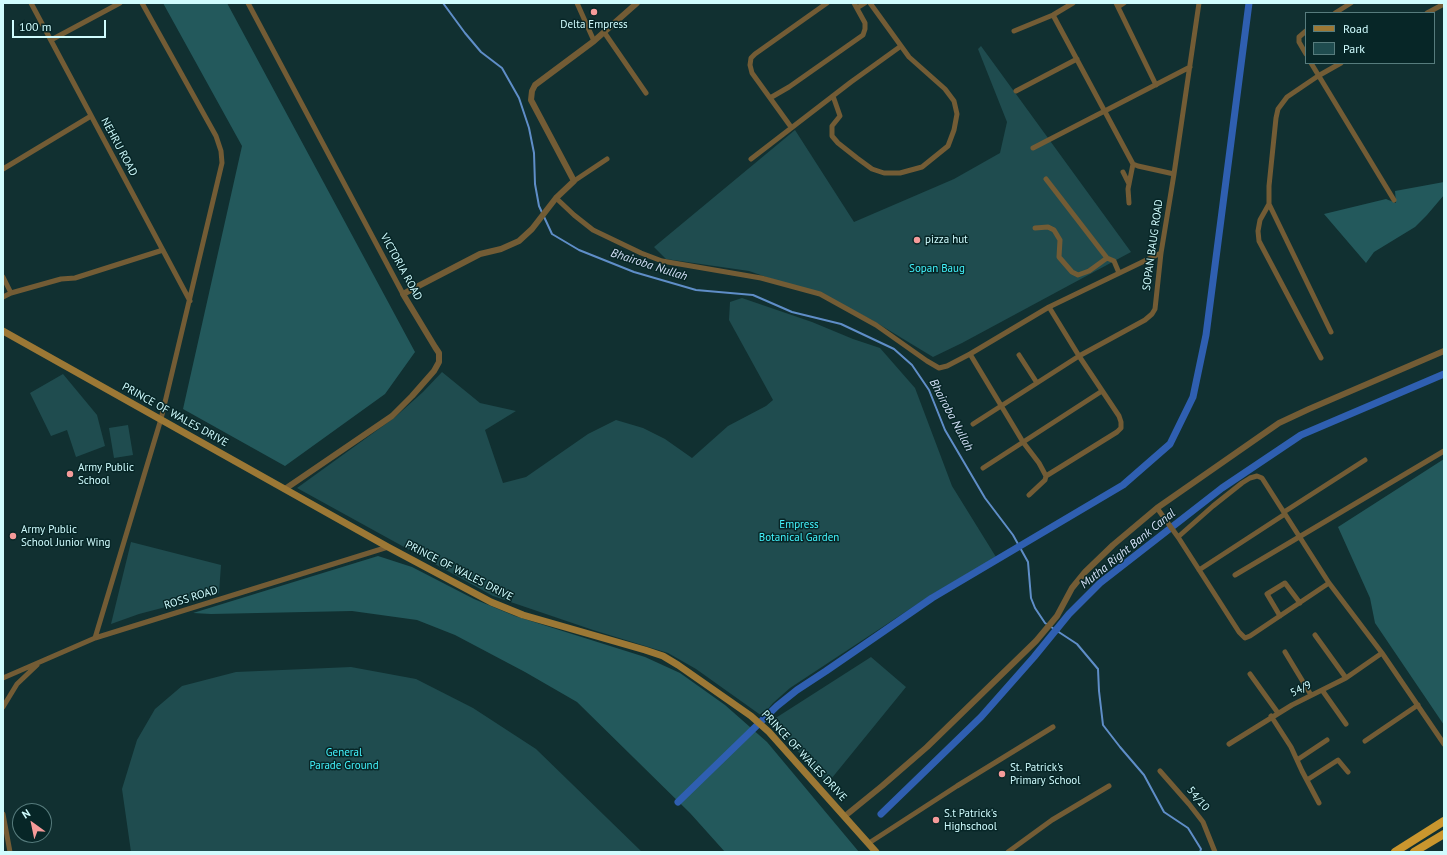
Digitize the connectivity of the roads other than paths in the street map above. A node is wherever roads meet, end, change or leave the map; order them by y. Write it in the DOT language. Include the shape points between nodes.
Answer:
graph roads {
  1 [pos="31,3"];
  2 [pos="120,3"];
  3 [pos="142,3"];
  4 [pos="248,3"];
  5 [pos="577,3"];
  6 [pos="637,3"];
  7 [pos="827,3"];
  8 [pos="865,3"];
  9 [pos="870,3"];
  10 [pos="1073,3"];
  11 [pos="1124,3"];
  12 [pos="1199,3"];
  13 [pos="1351,3"];
  14 [pos="1444,4"];
  15 [pos="1117,5"];
  16 [pos="855,6"];
  17 [pos="1337,12"];
  18 [pos="1430,12"];
  19 [pos="1053,15"];
  20 [pos="1014,31"];
  21 [pos="604,32"];
  22 [pos="1305,32"];
  23 [pos="51,40"];
  24 [pos="594,41"];
  25 [pos="901,46"];
  26 [pos="1305,52"];
  27 [pos="1077,59"];
  28 [pos="1312,64"];
  29 [pos="1338,64"];
  30 [pos="1190,67"];
  31 [pos="1318,76"];
  32 [pos="1156,85"];
  33 [pos="1016,91"];
  34 [pos="646,93"];
  35 [pos="833,96"];
  36 [pos="770,98"];
  37 [pos="1104,111"];
  38 [pos="91,116"];
  39 [pos="791,128"];
  40 [pos="1033,148"];
  41 [pos="607,159"];
  42 [pos="751,159"];
  43 [pos="1133,164"];
  44 [pos="3,169"];
  45 [pos="1122,172"];
  46 [pos="1174,174"];
  47 [pos="1046,179"];
  48 [pos="574,181"];
  49 [pos="1129,184"];
  50 [pos="556,198"];
  51 [pos="1394,200"];
  52 [pos="1129,203"];
  53 [pos="1269,204"];
  54 [pos="1035,228"];
  55 [pos="163,250"];
  56 [pos="1161,253"];
  57 [pos="1108,258"];
  58 [pos="1119,273"];
  59 [pos="3,277"];
  60 [pos="11,293"];
  61 [pos="403,294"];
  62 [pos="3,297"];
  63 [pos="190,301"];
  64 [pos="1049,307"];
  65 [pos="3,331"];
  66 [pos="1331,332"];
  67 [pos="1444,351"];
  68 [pos="970,354"];
  69 [pos="1019,355"];
  70 [pos="1079,356"];
  71 [pos="1321,358"];
  72 [pos="1037,383"];
  73 [pos="1102,391"];
  74 [pos="1001,406"];
  75 [pos="161,419"];
  76 [pos="973,424"];
  77 [pos="1023,442"];
  78 [pos="1444,451"];
  79 [pos="1365,460"];
  80 [pos="983,468"];
  81 [pos="1046,476"];
  82 [pos="284,489"];
  83 [pos="1029,494"];
  84 [pos="1157,508"];
  85 [pos="1284,513"];
  86 [pos="1176,535"];
  87 [pos="1299,536"];
  88 [pos="388,547"];
  89 [pos="1199,570"];
  90 [pos="1235,575"];
  91 [pos="1329,583"];
  92 [pos="1300,603"];
  93 [pos="1280,616"];
  94 [pos="1315,635"];
  95 [pos="95,638"];
  96 [pos="1285,652"];
  97 [pos="1382,653"];
  98 [pos="40,662"];
  99 [pos="1250,674"];
  100 [pos="3,678"];
  101 [pos="1346,678"];
  102 [pos="1322,690"];
  103 [pos="1311,695"];
  104 [pos="1418,705"];
  105 [pos="3,707"];
  106 [pos="1278,713"];
  107 [pos="1272,716"];
  108 [pos="1346,724"];
  109 [pos="1053,727"];
  110 [pos="1327,740"];
  111 [pos="1365,741"];
  112 [pos="1229,744"];
  113 [pos="1444,744"];
  114 [pos="1297,760"];
  115 [pos="1160,772"];
  116 [pos="1348,772"];
  117 [pos="1307,780"];
  118 [pos="1109,786"];
  119 [pos="1319,803"];
  120 [pos="3,814"];
  121 [pos="845,816"];
  122 [pos="1444,821"];
  123 [pos="1443,836"];
  124 [pos="868,843"];
  125 [pos="10,852"];
  126 [pos="876,852"];
  127 [pos="1008,852"];
  128 [pos="1215,852"];
  129 [pos="1395,852"];
  130 [pos="1414,852"];
  1 -- 23 [label="street, NEHRU ROAD"];
  2 -- 23 [label="street"];
  3 -- 63 [label="street" via="216,136 221,151 222,162"];
  4 -- 61 [label="street, VICTORIA ROAD"];
  5 -- 24 [label="street"];
  6 -- 21 [label="street"];
  7 -- 36 [label="street" via="751,58 752,73"];
  8 -- 16 [label="street"];
  9 -- 25 [label="street"];
  10 -- 19 [label="street"];
  11 -- 15 [label="street"];
  12 -- 30 [label="street, SOPAN BAUG ROAD"];
  13 -- 17 [label="street"];
  14 -- 18 [label="street"];
  15 -- 32 [label="street"];
  16 -- 36 [label="street" via="865,23 863,35"];
  19 -- 20 [label="street"];
  19 -- 27 [label="street"];
  21 -- 24 [label="street"];
  21 -- 34 [label="street"];
  22 -- 26 [label="street" via="1299,37"];
  23 -- 38 [label="street, NEHRU ROAD"];
  24 -- 48 [label="street" via="535,85 531,96"];
  25 -- 35 [label="street"];
  25 -- 35 [label="street" via="954,101 954,130 948,146 922,166 900,173 884,173 872,169 857,158 832,136 832,126 840,116"];
  27 -- 33 [label="street"];
  27 -- 37 [label="street"];
  28 -- 31 [label="street"];
  29 -- 31 [label="street"];
  30 -- 32 [label="street"];
  30 -- 46 [label="street, SOPAN BAUG ROAD"];
  31 -- 51 [label="street"];
  31 -- 53 [label="street" via="1287,97 1278,109"];
  32 -- 37 [label="street"];
  35 -- 39 [label="street"];
  36 -- 39 [label="street"];
  37 -- 40 [label="street"];
  37 -- 43 [label="street"];
  38 -- 44 [label="street"];
  38 -- 55 [label="street, NEHRU ROAD"];
  39 -- 42 [label="street"];
  41 -- 48 [label="street"];
  43 -- 46 [label="street"];
  43 -- 49 [label="street"];
  45 -- 49 [label="street"];
  46 -- 56 [label="street, SOPAN BAUG ROAD"];
  47 -- 57 [label="street"];
  48 -- 50 [label="street"];
  49 -- 52 [label="street"];
  50 -- 61 [label="street" via="532,229 518,241 480,254"];
  50 -- 68 [label="street" via="592,230 646,255 670,262 761,278 820,294 876,325 939,368"];
  53 -- 66 [label="street"];
  53 -- 71 [label="street" via="1260,220 1259,241"];
  54 -- 57 [label="street" via="1048,227 1054,230 1060,240 1059,257 1078,275"];
  55 -- 60 [label="street" via="74,278 61,279"];
  55 -- 63 [label="street, NEHRU ROAD"];
  56 -- 58 [label="street"];
  56 -- 70 [label="street, SOPAN BAUG ROAD" via="1155,309 1152,314"];
  57 -- 58 [label="street" via="1114,261"];
  58 -- 64 [label="street"];
  59 -- 60 [label="street"];
  60 -- 62 [label="street"];
  61 -- 82 [label="street, VICTORIA ROAD" via="436,347 439,362 392,416"];
  63 -- 75 [label="street"];
  64 -- 68 [label="street"];
  64 -- 70 [label="street"];
  65 -- 75 [label="main road, PRINCE OF WALES DRIVE"];
  67 -- 84 [label="street" via="1279,424"];
  68 -- 74 [label="street"];
  69 -- 72 [label="street"];
  70 -- 72 [label="street, SOPAN BAUG ROAD"];
  70 -- 73 [label="street"];
  72 -- 74 [label="street, SOPAN BAUG ROAD"];
  73 -- 77 [label="street"];
  73 -- 81 [label="street" via="1119,416 1121,428"];
  74 -- 76 [label="street, SOPAN BAUG ROAD"];
  74 -- 77 [label="street"];
  75 -- 82 [label="main road, PRINCE OF WALES DRIVE"];
  75 -- 95 [label="street"];
  77 -- 80 [label="street"];
  77 -- 81 [label="street"];
  78 -- 87 [label="street"];
  79 -- 85 [label="street"];
  81 -- 83 [label="street" via="1045,480"];
  82 -- 88 [label="main road, PRINCE OF WALES DRIVE"];
  84 -- 86 [label="street"];
  84 -- 121 [label="street" via="1085,572 1072,588 1057,616 1036,641 926,747"];
  85 -- 86 [label="street" via="1262,478 1257,476 1250,478"];
  85 -- 87 [label="street"];
  85 -- 89 [label="street"];
  86 -- 89 [label="street"];
  87 -- 90 [label="street"];
  87 -- 91 [label="street"];
  88 -- 95 [label="street, ROSS ROAD"];
  88 -- 121 [label="main road, PRINCE OF WALES DRIVE" via="490,602 523,615 663,656 751,716 769,732"];
  89 -- 93 [label="street" via="1238,632 1245,638"];
  91 -- 92 [label="street"];
  91 -- 97 [label="street"];
  92 -- 93 [label="street"];
  92 -- 93 [label="street" via="1285,583 1267,594"];
  94 -- 101 [label="street"];
  95 -- 98 [label="street, ROSS ROAD"];
  96 -- 103 [label="street"];
  97 -- 101 [label="street, 54/9"];
  97 -- 104 [label="street"];
  98 -- 100 [label="street, ROSS ROAD"];
  98 -- 105 [label="street" via="17,684"];
  99 -- 106 [label="street"];
  101 -- 102 [label="street, 54/9"];
  102 -- 103 [label="street, 54/9"];
  102 -- 108 [label="street"];
  103 -- 106 [label="street, 54/9"];
  104 -- 111 [label="street"];
  104 -- 113 [label="street"];
  106 -- 107 [label="street, 54/9"];
  107 -- 112 [label="street, 54/9"];
  107 -- 114 [label="street"];
  109 -- 124 [label="street"];
  110 -- 114 [label="street"];
  114 -- 117 [label="street"];
  115 -- 128 [label="street, 54/10" via="1204,822"];
  116 -- 117 [label="street" via="1338,760"];
  117 -- 119 [label="street"];
  118 -- 127 [label="street" via="1052,820"];
  120 -- 125 [label="street"];
  121 -- 124 [label="main road, PRINCE OF WALES DRIVE"];
  122 -- 129 [label="highway"];
  123 -- 130 [label="highway"];
  124 -- 126 [label="main road, PRINCE OF WALES DRIVE"];
}
